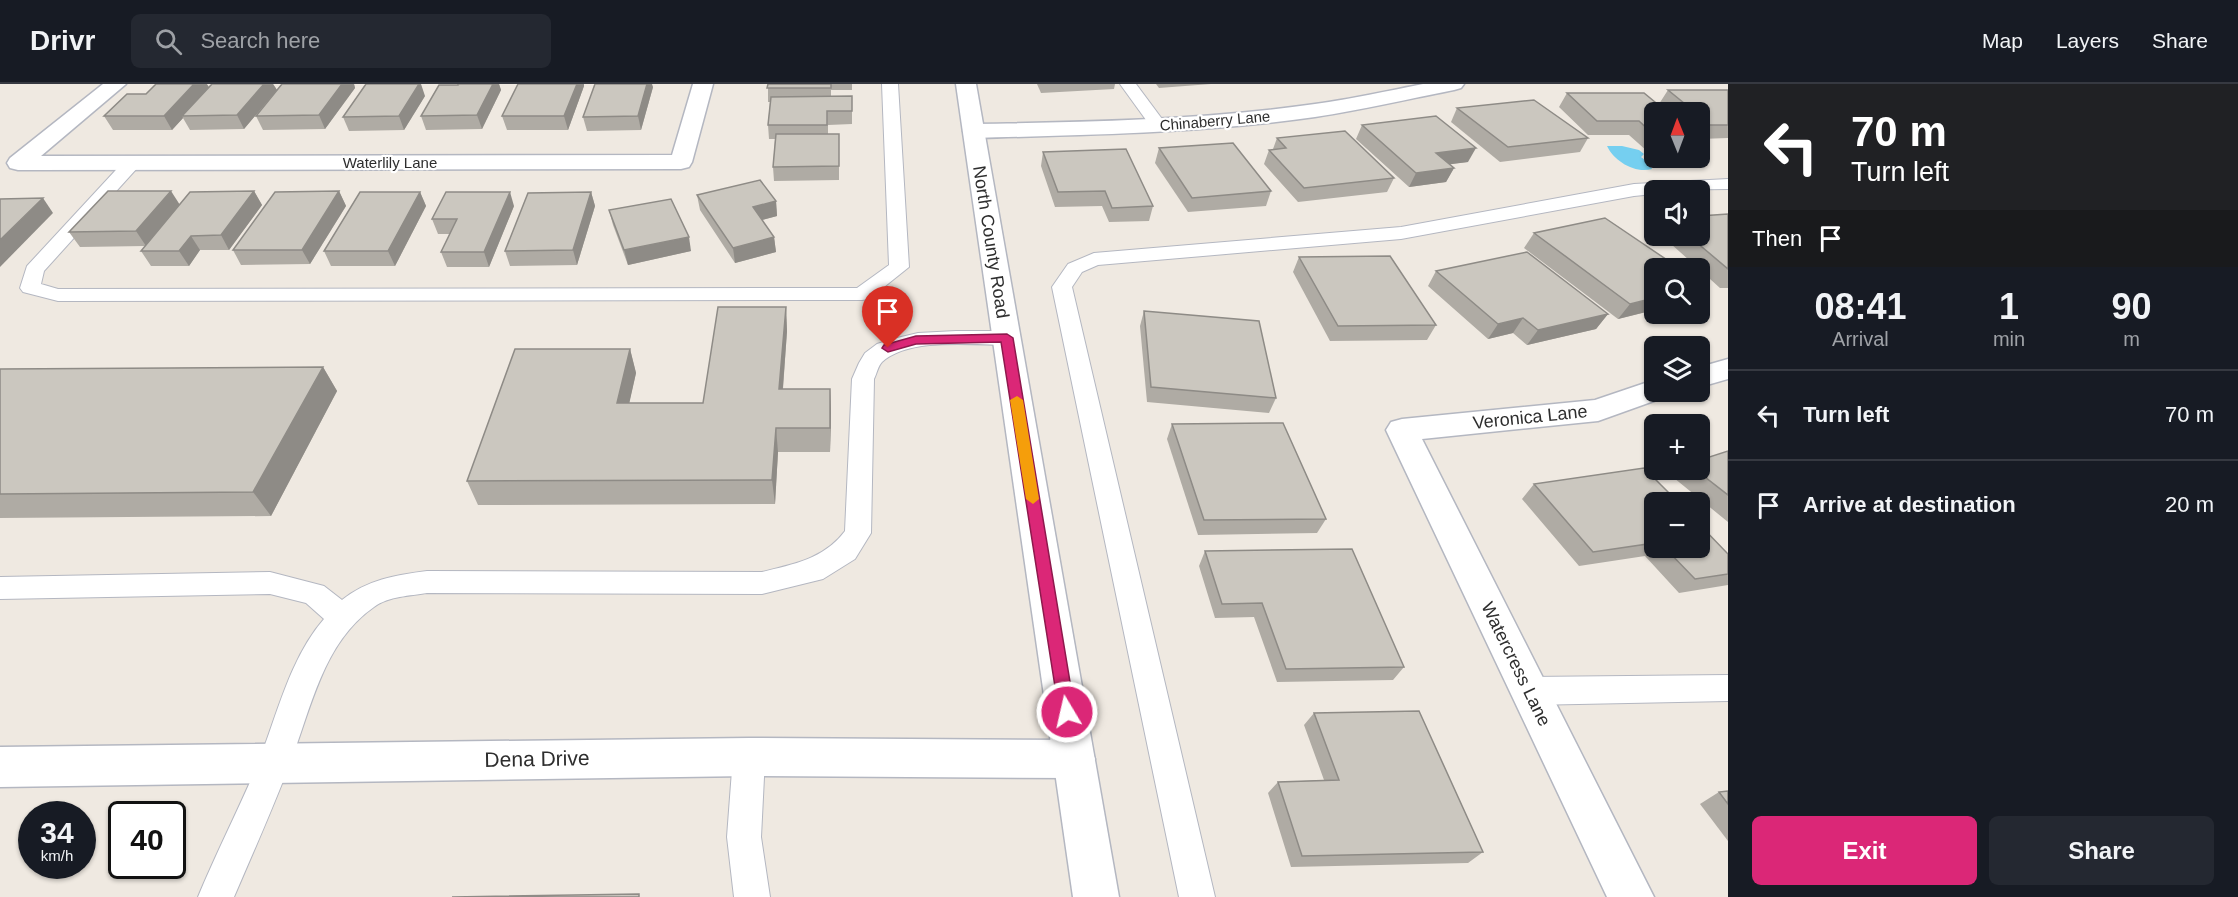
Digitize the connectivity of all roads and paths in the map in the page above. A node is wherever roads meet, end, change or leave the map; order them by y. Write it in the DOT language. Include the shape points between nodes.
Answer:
graph roads {
  1 [pos="116,84"];
  2 [pos="703,84"];
  3 [pos="890,84"];
  4 [pos="966,84"];
  5 [pos="1128,84"];
  6 [pos="1454,84"];
  7 [pos="1160,127"];
  8 [pos="974,131"];
  9 [pos="133,162"];
  10 [pos="1728,184"];
  11 [pos="1007,338"];
  12 [pos="1728,369"];
  13 [pos="1710,374"];
  14 [pos="1644,394"];
  15 [pos="1402,430"];
  16 [pos="0,588"];
  17 [pos="342,617"];
  18 [pos="1728,687"];
  19 [pos="1529,691"];
  20 [pos="748,757"];
  21 [pos="1074,759"];
  22 [pos="275,762"];
  23 [pos="0,767"];
  24 [pos="216,897"];
  25 [pos="752,897"];
  26 [pos="1096,897"];
  27 [pos="1197,897"];
  28 [pos="1631,897"];
  1 -- 9 [label="street, Waterlily Lane" via="18,163"];
  2 -- 9 [label="street, Waterlily Lane" via="681,162"];
  3 -- 9 [label="lane" via="899,267 862,294 58,295 30,288 34,270"];
  4 -- 8 [label="street, North County Road"];
  5 -- 7 [label="lane"];
  6 -- 7 [label="street, Chinaberry Lane" via="1299,113"];
  7 -- 8 [label="street, Chinaberry Lane"];
  8 -- 11 [label="street, North County Road"];
  10 -- 27 [label="lane" via="1634,190 1401,233 1094,259 1075,268 1062,287"];
  11 -- 17 [label="lane" via="916,340 888,348 872,359 863,379 858,533 845,551 813,571 762,583 427,582 366,597"];
  11 -- 21 [label="street, North County Road"];
  12 -- 13 [label="street"];
  14 -- 15 [label="street, Veronica Lane" via="1598,410"];
  15 -- 19 [label="street, Watercress Lane"];
  16 -- 17 [label="lane" via="270,584 314,594"];
  17 -- 22 [label="lane" via="324,642 299,696"];
  18 -- 19 [label="lane"];
  19 -- 28 [label="street, Watercress Lane"];
  20 -- 21 [label="street, Dena Drive"];
  20 -- 22 [label="street, Dena Drive"];
  20 -- 25 [label="lane" via="744,837"];
  21 -- 26 [label="street, North County Road"];
  22 -- 23 [label="street, Dena Drive"];
  22 -- 24 [label="lane"];
}
